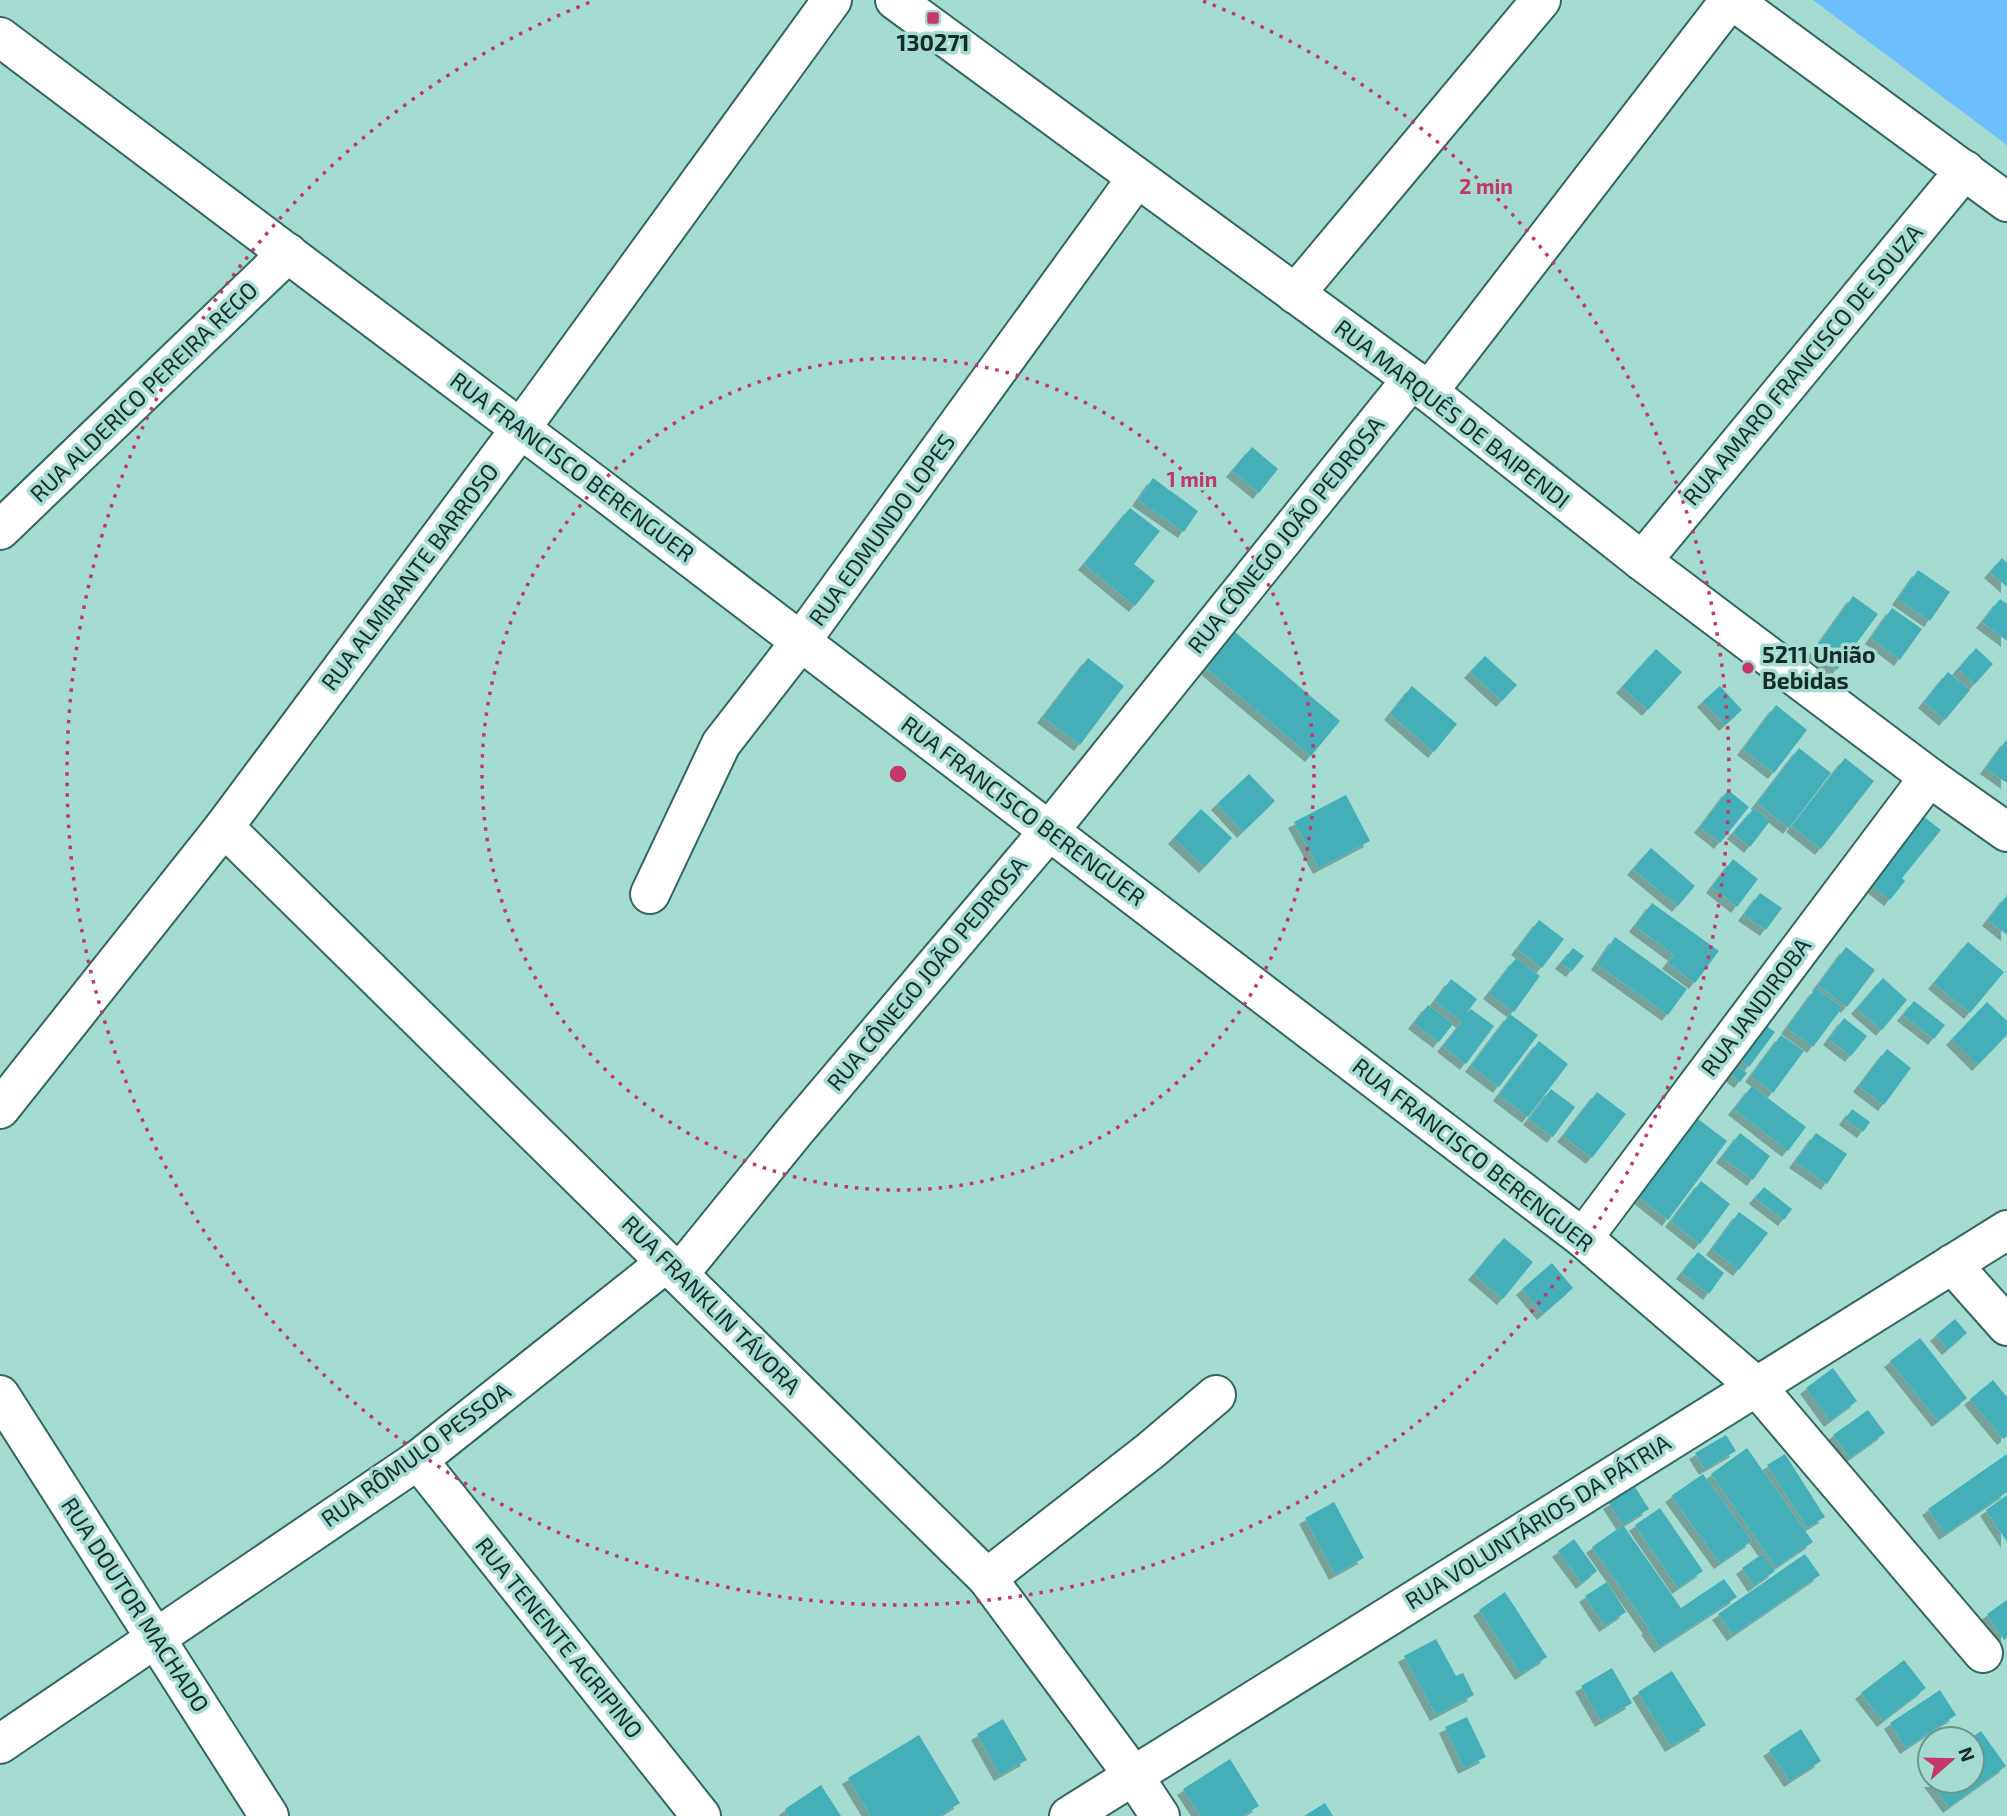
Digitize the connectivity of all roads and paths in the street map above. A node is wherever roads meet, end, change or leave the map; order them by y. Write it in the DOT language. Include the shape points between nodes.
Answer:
graph roads {
  1 [pos="832,0"];
  2 [pos="895,0"];
  3 [pos="1541,0"];
  4 [pos="1731,0"];
  5 [pos="0,37"];
  6 [pos="1965,170"];
  7 [pos="1136,179"];
  8 [pos="2007,202"];
  9 [pos="288,253"];
  10 [pos="1295,294"];
  11 [pos="1420,386"];
  12 [pos="521,428"];
  13 [pos="0,530"];
  14 [pos="1642,561"];
  15 [pos="801,641"];
  16 [pos="1929,777"];
  17 [pos="224,827"];
  18 [pos="1049,831"];
  19 [pos="2007,832"];
  20 [pos="650,894"];
  21 [pos="0,1110"];
  22 [pos="2007,1230"];
  23 [pos="1583,1238"];
  24 [pos="1952,1264"];
  25 [pos="673,1268"];
  26 [pos="2007,1326"];
  27 [pos="1756,1386"];
  28 [pos="0,1395"];
  29 [pos="1216,1395"];
  30 [pos="418,1460"];
  31 [pos="987,1578"];
  32 [pos="156,1637"];
  33 [pos="1983,1653"];
  34 [pos="0,1744"];
  35 [pos="1133,1775"];
  36 [pos="269,1816"];
  37 [pos="701,1816"];
  38 [pos="1069,1816"];
  39 [pos="1160,1816"];
  1 -- 12 [label="street, RUA ALMIRANTE BARROSO"];
  2 -- 7 [label="street, RUA MARQUÊS DE BAIPENDI"];
  3 -- 10 [label="street"];
  4 -- 6 [label="street"];
  4 -- 11 [label="street, RUA CÔNEGO JOÃO PEDROSA"];
  5 -- 9 [label="street, RUA FRANCISCO BERENGUER"];
  6 -- 8 [label="street"];
  6 -- 14 [label="street, RUA AMARO FRANCISCO DE SOUZA"];
  7 -- 10 [label="street, RUA MARQUÊS DE BAIPENDI"];
  7 -- 15 [label="street, RUA EDMUNDO LOPES"];
  9 -- 12 [label="street, RUA FRANCISCO BERENGUER"];
  9 -- 13 [label="street, RUA ALDERICO PEREIRA REGO"];
  10 -- 11 [label="street, RUA MARQUÊS DE BAIPENDI"];
  11 -- 14 [label="street, RUA MARQUÊS DE BAIPENDI"];
  11 -- 18 [label="street, RUA CÔNEGO JOÃO PEDROSA"];
  12 -- 15 [label="street, RUA FRANCISCO BERENGUER"];
  12 -- 17 [label="street, RUA ALMIRANTE BARROSO"];
  14 -- 16 [label="street, RUA MARQUÊS DE BAIPENDI"];
  15 -- 18 [label="street, RUA FRANCISCO BERENGUER"];
  15 -- 20 [label="street, RUA EDMUNDO LOPES" via="721,744"];
  16 -- 19 [label="street, RUA MARQUÊS DE BAIPENDI"];
  16 -- 23 [label="street, RUA JANDIROBA"];
  17 -- 21 [label="street, RUA ALMIRANTE BARROSO"];
  17 -- 25 [label="street, RUA FRANKLIN TÁVORA"];
  18 -- 23 [label="street, RUA FRANCISCO BERENGUER"];
  18 -- 25 [label="street, RUA CÔNEGO JOÃO PEDROSA"];
  22 -- 24 [label="street, RUA VOLUNTÁRIOS DA PÁTRIA"];
  23 -- 27 [label="street, RUA FRANCISCO BERENGUER"];
  24 -- 26 [label="street"];
  24 -- 27 [label="street, RUA VOLUNTÁRIOS DA PÁTRIA"];
  25 -- 30 [label="street, RUA RÔMULO PESSOA"];
  25 -- 31 [label="street, RUA FRANKLIN TÁVORA"];
  27 -- 33 [label="street, RUA FRANCISCO BERENGUER"];
  27 -- 35 [label="street, RUA VOLUNTÁRIOS DA PÁTRIA"];
  28 -- 32 [label="street, RUA DOUTOR MACHADO"];
  29 -- 31 [label="street"];
  30 -- 32 [label="street, RUA RÔMULO PESSOA"];
  30 -- 37 [label="street, RUA TENENTE AGRIPINO"];
  31 -- 35 [label="street, RUA FRANKLIN TÁVORA"];
  32 -- 34 [label="street, RUA RÔMULO PESSOA"];
  32 -- 36 [label="street, RUA DOUTOR MACHADO"];
  35 -- 38 [label="street, RUA VOLUNTÁRIOS DA PÁTRIA"];
  35 -- 39 [label="street, RUA FRANKLIN TÁVORA"];
}
